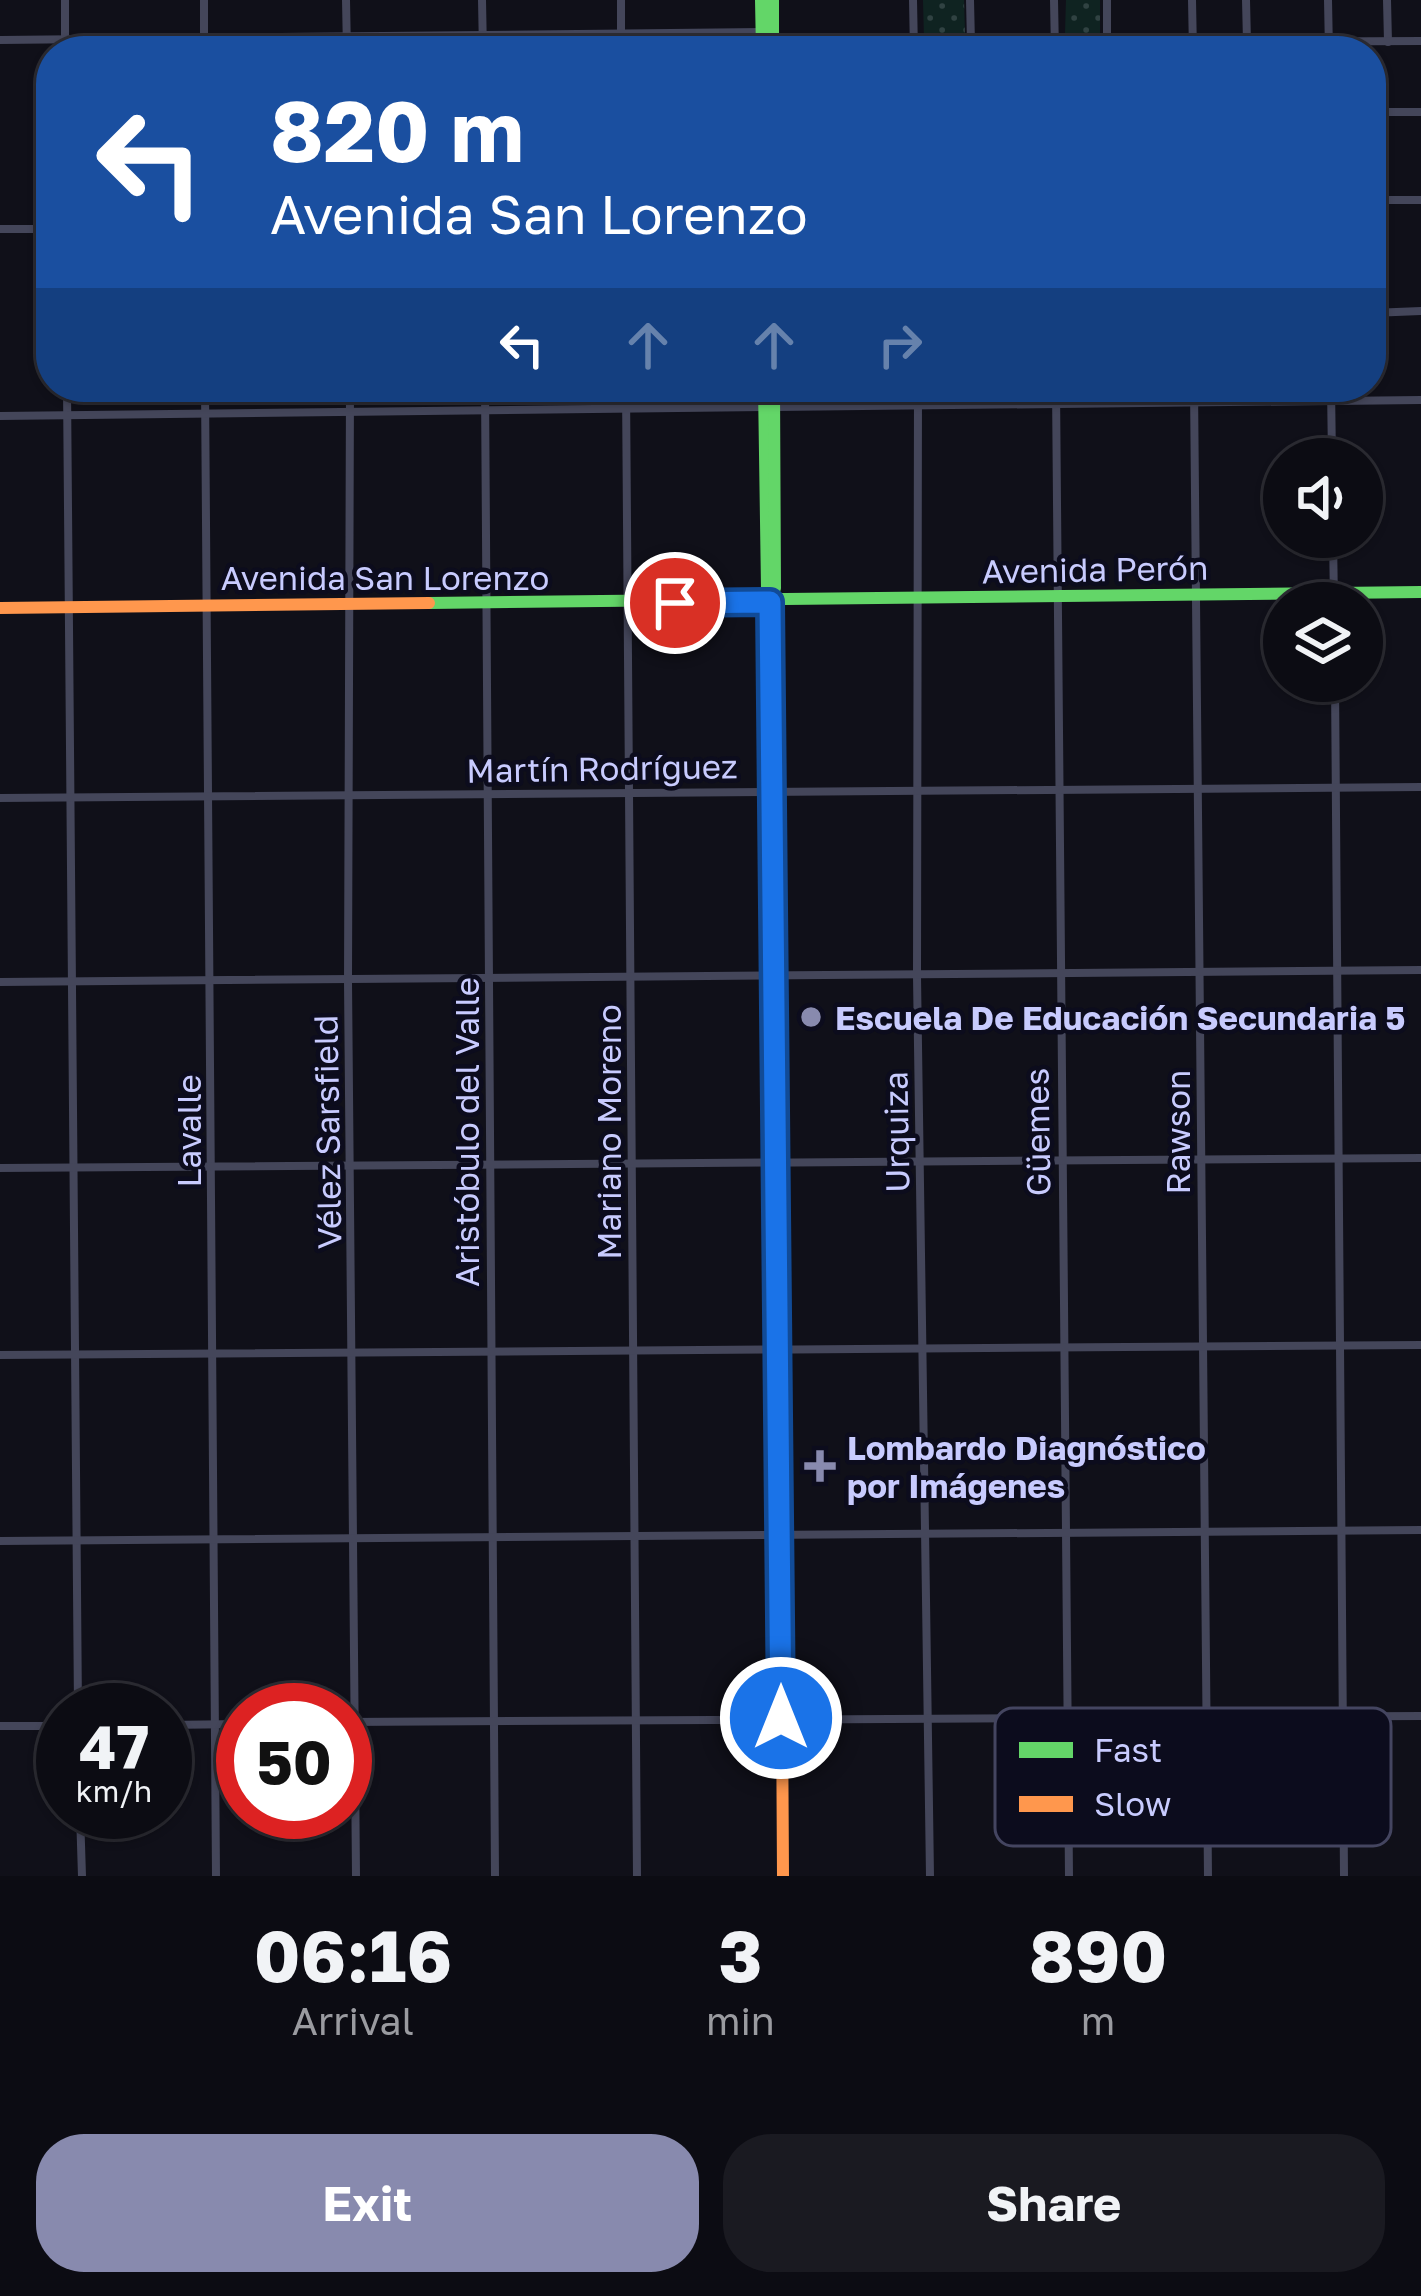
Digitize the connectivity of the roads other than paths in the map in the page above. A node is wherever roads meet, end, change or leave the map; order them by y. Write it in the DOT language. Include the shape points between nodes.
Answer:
graph roads {
  1 [pos="65,0"];
  2 [pos="204,0"];
  3 [pos="346,0"];
  4 [pos="482,0"];
  5 [pos="621,0"];
  6 [pos="761,0"];
  7 [pos="772,0"];
  8 [pos="913,0"];
  9 [pos="970,0"];
  10 [pos="1054,0"];
  11 [pos="1107,0"];
  12 [pos="1192,0"];
  13 [pos="1246,0"];
  14 [pos="1328,0"];
  15 [pos="1387,0"];
  16 [pos="690,33"];
  17 [pos="621,34"];
  18 [pos="65,36"];
  19 [pos="204,36"];
  20 [pos="346,36"];
  21 [pos="483,36"];
  22 [pos="529,36"];
  23 [pos="690,36"];
  24 [pos="716,36"];
  25 [pos="766,36"];
  26 [pos="768,36"];
  27 [pos="913,36"];
  28 [pos="971,36"];
  29 [pos="1055,36"];
  30 [pos="1107,36"];
  31 [pos="1193,36"];
  32 [pos="1247,36"];
  33 [pos="1329,36"];
  34 [pos="0,40"];
  35 [pos="1388,41"];
  36 [pos="1421,41"];
  37 [pos="36,43"];
  38 [pos="1386,112"];
  39 [pos="1421,112"];
  40 [pos="1386,200"];
  41 [pos="1421,200"];
  42 [pos="0,229"];
  43 [pos="36,229"];
  44 [pos="1421,311"];
  45 [pos="1386,312"];
  46 [pos="1386,400"];
  47 [pos="1421,400"];
  48 [pos="68,402"];
  49 [pos="205,402"];
  50 [pos="351,402"];
  51 [pos="486,402"];
  52 [pos="626,402"];
  53 [pos="768,402"];
  54 [pos="770,402"];
  55 [pos="917,402"];
  56 [pos="1056,402"];
  57 [pos="1285,402"];
  58 [pos="1330,402"];
  59 [pos="1194,404"];
  60 [pos="1056,405"];
  61 [pos="917,406"];
  62 [pos="769,407"];
  63 [pos="626,411"];
  64 [pos="351,414"];
  65 [pos="486,414"];
  66 [pos="68,415"];
  67 [pos="0,416"];
  68 [pos="205,416"];
  69 [pos="1331,438"];
  70 [pos="1421,592"];
  71 [pos="1193,594"];
  72 [pos="1383,595"];
  73 [pos="1056,596"];
  74 [pos="1263,596"];
  75 [pos="919,599"];
  76 [pos="770,602"];
  77 [pos="627,603"];
  78 [pos="486,604"];
  79 [pos="209,605"];
  80 [pos="351,605"];
  81 [pos="71,606"];
  82 [pos="0,608"];
  83 [pos="1335,702"];
  84 [pos="1421,787"];
  85 [pos="1336,788"];
  86 [pos="773,789"];
  87 [pos="1198,789"];
  88 [pos="921,791"];
  89 [pos="1058,792"];
  90 [pos="628,793"];
  91 [pos="350,794"];
  92 [pos="489,795"];
  93 [pos="0,797"];
  94 [pos="72,797"];
  95 [pos="210,798"];
  96 [pos="1421,970"];
  97 [pos="1336,973"];
  98 [pos="1059,975"];
  99 [pos="1200,975"];
  100 [pos="917,976"];
  101 [pos="489,980"];
  102 [pos="631,980"];
  103 [pos="776,980"];
  104 [pos="72,981"];
  105 [pos="348,981"];
  106 [pos="0,982"];
  107 [pos="212,983"];
  108 [pos="1202,1157"];
  109 [pos="1337,1158"];
  110 [pos="1421,1158"];
  111 [pos="778,1161"];
  112 [pos="1062,1161"];
  113 [pos="632,1162"];
  114 [pos="921,1162"];
  115 [pos="352,1166"];
  116 [pos="492,1166"];
  117 [pos="77,1167"];
  118 [pos="0,1168"];
  119 [pos="211,1168"];
  120 [pos="1339,1345"];
  121 [pos="1421,1345"];
  122 [pos="1201,1346"];
  123 [pos="1061,1347"];
  124 [pos="921,1348"];
  125 [pos="632,1350"];
  126 [pos="353,1352"];
  127 [pos="490,1352"];
  128 [pos="778,1352"];
  129 [pos="74,1354"];
  130 [pos="213,1354"];
  131 [pos="0,1355"];
  132 [pos="1342,1530"];
  133 [pos="1421,1530"];
  134 [pos="1202,1531"];
  135 [pos="779,1533"];
  136 [pos="923,1533"];
  137 [pos="635,1534"];
  138 [pos="1066,1534"];
  139 [pos="495,1537"];
  140 [pos="216,1538"];
  141 [pos="353,1539"];
  142 [pos="76,1540"];
  143 [pos="0,1541"];
  144 [pos="78,1683"];
  145 [pos="217,1683"];
  146 [pos="351,1683"];
  147 [pos="1067,1708"];
  148 [pos="1202,1708"];
  149 [pos="1345,1708"];
  150 [pos="781,1718"];
  151 [pos="633,1721"];
  152 [pos="926,1721"];
  153 [pos="995,1721"];
  154 [pos="372,1722"];
  155 [pos="493,1724"];
  156 [pos="0,1726"];
  157 [pos="36,1726"];
  158 [pos="81,1839"];
  159 [pos="216,1839"];
  160 [pos="355,1839"];
  161 [pos="1069,1846"];
  162 [pos="1207,1846"];
  163 [pos="1344,1846"];
  164 [pos="82,1876"];
  165 [pos="216,1876"];
  166 [pos="356,1876"];
  167 [pos="495,1876"];
  168 [pos="637,1876"];
  169 [pos="783,1876"];
  170 [pos="930,1876"];
  171 [pos="1069,1876"];
  172 [pos="1208,1876"];
  173 [pos="1344,1876"];
  1 -- 18 [label="street"];
  2 -- 19 [label="street"];
  3 -- 20 [label="street"];
  4 -- 21 [label="street"];
  5 -- 17 [label="street"];
  6 -- 25 [label="main road"];
  7 -- 26 [label="main road"];
  8 -- 27 [label="street"];
  9 -- 28 [label="street"];
  10 -- 29 [label="street"];
  11 -- 30 [label="street"];
  12 -- 31 [label="street"];
  13 -- 32 [label="street"];
  14 -- 33 [label="street"];
  15 -- 35 [label="street"];
  16 -- 17 [label="street"];
  16 -- 23 [label="street"];
  16 -- 24 [label="street"];
  17 -- 22 [label="street"];
  34 -- 37 [label="street"];
  35 -- 36 [label="street"];
  38 -- 39 [label="street"];
  40 -- 41 [label="street"];
  42 -- 43 [label="street"];
  44 -- 45 [label="street"];
  46 -- 47 [label="street"];
  48 -- 66 [label="street"];
  49 -- 68 [label="street, Lavalle"];
  50 -- 64 [label="street, Vélez Sarsfield"];
  51 -- 65 [label="street, Aristóbulo del Valle"];
  52 -- 63 [label="street, Mariano Moreno"];
  53 -- 62 [label="main road"];
  54 -- 62 [label="main road"];
  55 -- 61 [label="street, Urquiza"];
  56 -- 60 [label="street, Güemes"];
  57 -- 59 [label="street"];
  58 -- 69 [label="street"];
  59 -- 60 [label="street"];
  59 -- 71 [label="street, Rawson"];
  60 -- 61 [label="street"];
  60 -- 73 [label="street, Güemes"];
  61 -- 62 [label="street"];
  61 -- 75 [label="street, Urquiza"];
  62 -- 63 [label="street"];
  62 -- 76 [label="main road"];
  63 -- 65 [label="street"];
  63 -- 77 [label="street, Mariano Moreno"];
  64 -- 65 [label="street"];
  64 -- 68 [label="street"];
  64 -- 80 [label="street, Vélez Sarsfield"];
  65 -- 78 [label="street, Aristóbulo del Valle"];
  66 -- 67 [label="street"];
  66 -- 68 [label="street"];
  66 -- 81 [label="street"];
  68 -- 79 [label="street, Lavalle"];
  70 -- 72 [label="main road, Avenida Perón"];
  71 -- 73 [label="main road, Avenida Perón"];
  71 -- 74 [label="main road, Avenida Perón"];
  71 -- 87 [label="street, Rawson"];
  73 -- 75 [label="main road, Avenida Perón"];
  73 -- 89 [label="street, Güemes"];
  75 -- 76 [label="main road, Avenida Perón"];
  75 -- 88 [label="street, Urquiza"];
  76 -- 77 [label="main road, Avenida San Lorenzo"];
  76 -- 86 [label="main road"];
  77 -- 78 [label="main road, Avenida San Lorenzo"];
  77 -- 90 [label="street, Mariano Moreno"];
  78 -- 80 [label="main road, Avenida San Lorenzo"];
  78 -- 92 [label="street, Aristóbulo del Valle"];
  79 -- 80 [label="main road, Avenida San Lorenzo"];
  79 -- 81 [label="main road, Avenida San Lorenzo"];
  79 -- 95 [label="street, Lavalle"];
  80 -- 91 [label="street, Vélez Sarsfield"];
  81 -- 82 [label="main road, Avenida San Lorenzo"];
  81 -- 94 [label="street"];
  83 -- 85 [label="street"];
  84 -- 85 [label="street, Martín Rodríguez"];
  85 -- 87 [label="street, Martín Rodríguez"];
  85 -- 97 [label="street"];
  86 -- 88 [label="street, Martín Rodríguez"];
  86 -- 90 [label="street, Martín Rodríguez"];
  86 -- 103 [label="main road"];
  87 -- 89 [label="street, Martín Rodríguez"];
  87 -- 99 [label="street, Rawson"];
  88 -- 89 [label="street, Martín Rodríguez"];
  88 -- 100 [label="street, Urquiza"];
  89 -- 98 [label="street, Güemes"];
  90 -- 92 [label="street, Martín Rodríguez"];
  90 -- 102 [label="street, Mariano Moreno"];
  91 -- 92 [label="street, Martín Rodríguez"];
  91 -- 95 [label="street, Martín Rodríguez"];
  91 -- 105 [label="street, Vélez Sarsfield"];
  92 -- 101 [label="street, Aristóbulo del Valle"];
  93 -- 94 [label="street, Martín Rodríguez"];
  94 -- 95 [label="street, Martín Rodríguez"];
  94 -- 104 [label="street"];
  95 -- 107 [label="street, Lavalle"];
  96 -- 97 [label="street"];
  97 -- 99 [label="street"];
  97 -- 109 [label="street"];
  98 -- 99 [label="street"];
  98 -- 100 [label="street"];
  98 -- 112 [label="street, Güemes"];
  99 -- 108 [label="street, Rawson"];
  100 -- 103 [label="street"];
  100 -- 114 [label="street, Urquiza"];
  101 -- 102 [label="street"];
  101 -- 105 [label="street"];
  101 -- 116 [label="street, Aristóbulo del Valle"];
  102 -- 103 [label="street"];
  102 -- 113 [label="street, Mariano Moreno"];
  103 -- 111 [label="main road"];
  104 -- 106 [label="street"];
  104 -- 107 [label="street"];
  104 -- 117 [label="street"];
  105 -- 107 [label="street"];
  105 -- 115 [label="street, Vélez Sarsfield"];
  107 -- 119 [label="street, Lavalle"];
  108 -- 109 [label="street"];
  108 -- 112 [label="street"];
  108 -- 122 [label="street, Rawson"];
  109 -- 110 [label="street"];
  109 -- 120 [label="street"];
  111 -- 113 [label="street"];
  111 -- 114 [label="street"];
  111 -- 128 [label="main road"];
  112 -- 114 [label="street"];
  112 -- 123 [label="street, Güemes"];
  113 -- 116 [label="street"];
  113 -- 125 [label="street, Mariano Moreno"];
  114 -- 124 [label="street, Urquiza"];
  115 -- 116 [label="street"];
  115 -- 119 [label="street"];
  115 -- 126 [label="street, Vélez Sarsfield"];
  116 -- 127 [label="street, Aristóbulo del Valle"];
  117 -- 118 [label="street"];
  117 -- 119 [label="street"];
  117 -- 129 [label="street"];
  119 -- 130 [label="street, Lavalle"];
  120 -- 121 [label="street"];
  120 -- 122 [label="street"];
  120 -- 132 [label="street"];
  122 -- 123 [label="street"];
  122 -- 134 [label="street, Rawson"];
  123 -- 124 [label="street"];
  123 -- 138 [label="street, Güemes"];
  124 -- 128 [label="street"];
  124 -- 136 [label="street, Urquiza"];
  125 -- 127 [label="street"];
  125 -- 128 [label="street"];
  125 -- 137 [label="street, Mariano Moreno"];
  126 -- 127 [label="street"];
  126 -- 130 [label="street"];
  126 -- 141 [label="street, Vélez Sarsfield"];
  127 -- 139 [label="street, Aristóbulo del Valle"];
  128 -- 135 [label="main road"];
  129 -- 130 [label="street"];
  129 -- 131 [label="street"];
  129 -- 142 [label="street"];
  130 -- 140 [label="street, Lavalle"];
  132 -- 133 [label="street"];
  132 -- 134 [label="street"];
  132 -- 149 [label="street"];
  134 -- 138 [label="street"];
  134 -- 148 [label="street, Rawson"];
  135 -- 136 [label="street"];
  135 -- 137 [label="street"];
  135 -- 150 [label="main road"];
  136 -- 138 [label="street"];
  136 -- 152 [label="street, Urquiza"];
  137 -- 139 [label="street"];
  137 -- 151 [label="street, Mariano Moreno"];
  138 -- 147 [label="street, Güemes"];
  139 -- 141 [label="street"];
  139 -- 155 [label="street, Aristóbulo del Valle"];
  140 -- 141 [label="street"];
  140 -- 142 [label="street"];
  140 -- 145 [label="street, Lavalle"];
  141 -- 146 [label="street, Vélez Sarsfield"];
  142 -- 143 [label="street"];
  142 -- 144 [label="street"];
  150 -- 151 [label="street"];
  150 -- 152 [label="street"];
  150 -- 169 [label="main road"];
  151 -- 155 [label="street"];
  151 -- 168 [label="street, Mariano Moreno"];
  152 -- 153 [label="street"];
  152 -- 170 [label="street, Urquiza"];
  154 -- 155 [label="street"];
  155 -- 167 [label="street, Aristóbulo del Valle"];
  156 -- 157 [label="street"];
  158 -- 164 [label="street"];
  159 -- 165 [label="street, Lavalle"];
  160 -- 166 [label="street, Vélez Sarsfield"];
  161 -- 171 [label="street, Güemes"];
  162 -- 172 [label="street, Rawson"];
  163 -- 173 [label="street"];
}
